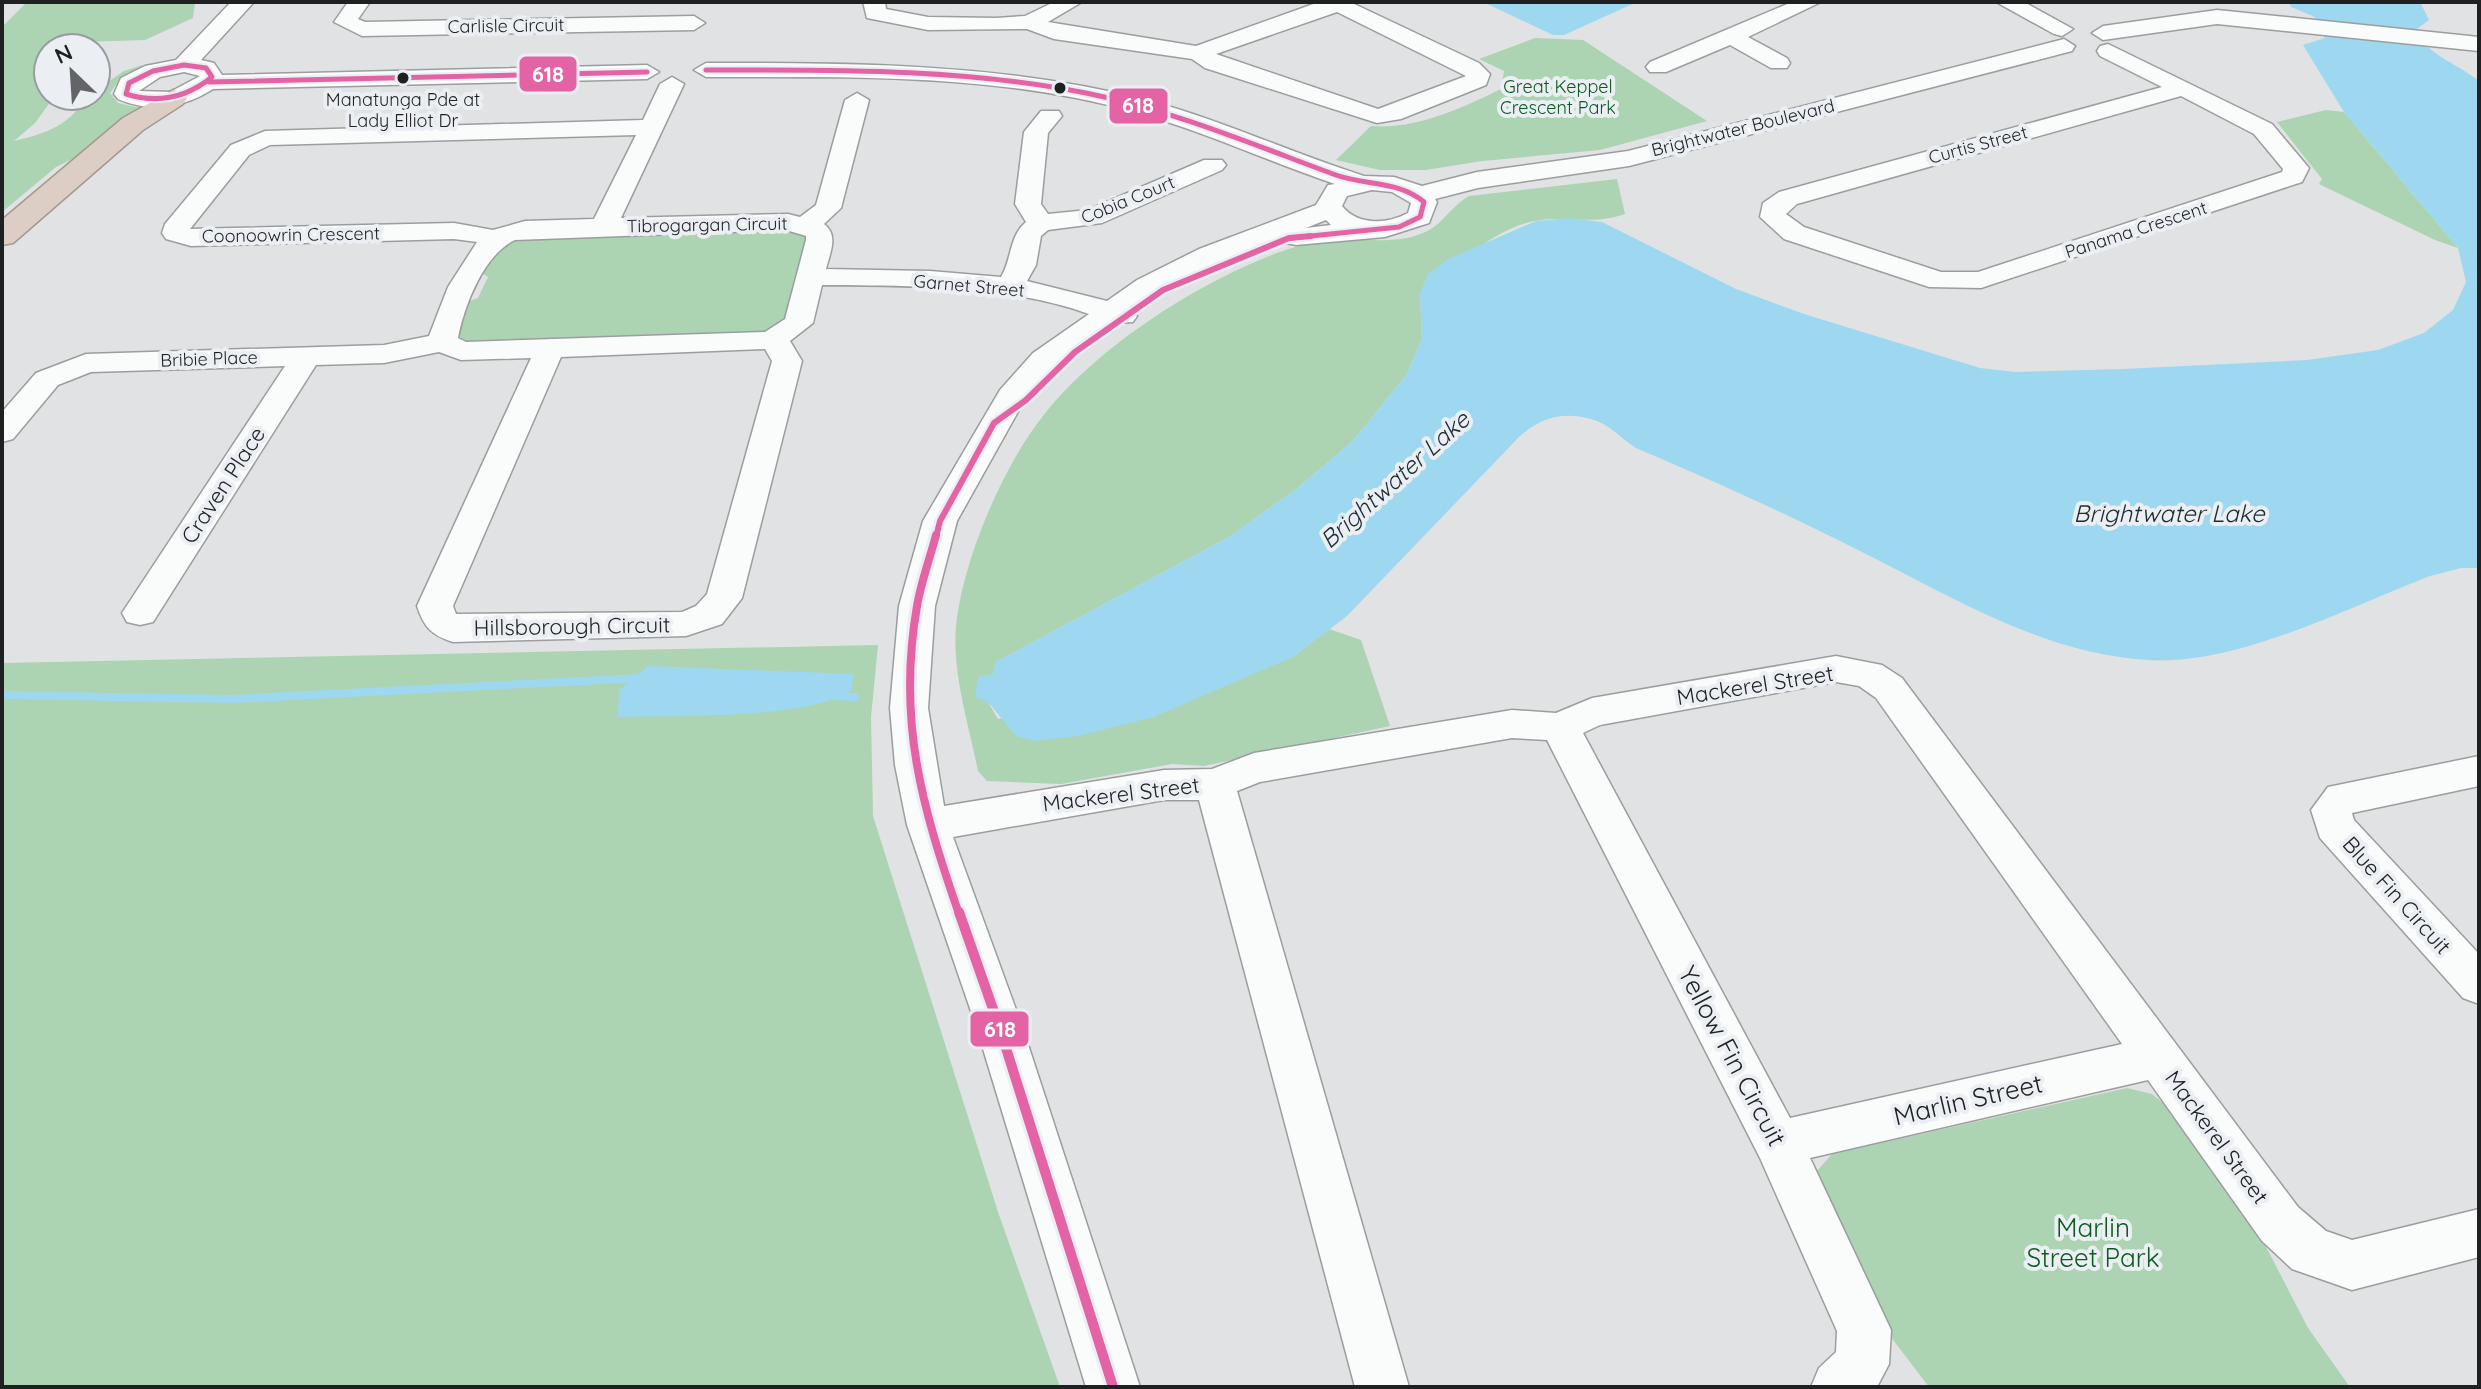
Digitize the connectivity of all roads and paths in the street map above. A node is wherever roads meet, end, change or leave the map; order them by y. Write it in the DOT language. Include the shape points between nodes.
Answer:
graph roads {
  1 [pos="243,2"];
  2 [pos="359,2"];
  3 [pos="704,2"];
  4 [pos="874,2"];
  5 [pos="1071,2"];
  6 [pos="1810,2"];
  7 [pos="2007,2"];
  8 [pos="1332,4"];
  9 [pos="1030,22"];
  10 [pos="694,23"];
  11 [pos="1729,35"];
  12 [pos="2063,38"];
  13 [pos="2106,42"];
  14 [pos="2479,44"];
  15 [pos="1198,53"];
  16 [pos="1779,63"];
  17 [pos="184,65"];
  18 [pos="677,65"];
  19 [pos="1658,67"];
  20 [pos="209,82"];
  21 [pos="2183,88"];
  22 [pos="173,98"];
  23 [pos="857,100"];
  24 [pos="1050,116"];
  25 [pos="651,127"];
  26 [pos="1292,160"];
  27 [pos="1213,165"];
  28 [pos="1358,183"];
  29 [pos="1419,195"];
  30 [pos="1331,204"];
  31 [pos="1775,205"];
  32 [pos="1040,223"];
  33 [pos="806,225"];
  34 [pos="604,227"];
  35 [pos="1368,228"];
  36 [pos="2,236"];
  37 [pos="494,240"];
  38 [pos="812,277"];
  39 [pos="1009,287"];
  40 [pos="1115,313"];
  41 [pos="774,339"];
  42 [pos="443,342"];
  43 [pos="550,349"];
  44 [pos="307,356"];
  45 [pos="2,432"];
  46 [pos="140,613"];
  47 [pos="1560,727"];
  48 [pos="2479,771"];
  49 [pos="1215,784"];
  50 [pos="928,825"];
  51 [pos="2479,985"];
  52 [pos="2158,1057"];
  53 [pos="1778,1143"];
  54 [pos="2479,1233"];
  55 [pos="1113,1387"];
  56 [pos="1382,1387"];
  57 [pos="1838,1387"];
  1 -- 17 [label="street"];
  2 -- 10 [label="street, Carlisle Circuit" via="345,22 362,29"];
  3 -- 10 [label="street"];
  4 -- 9 [label="street" via="875,13 896,20"];
  5 -- 9 [label="street"];
  6 -- 11 [label="street"];
  7 -- 12 [label="street"];
  8 -- 15 [label="street"];
  8 -- 15 [label="street" via="1471,68 1478,80 1377,116 1213,63"];
  9 -- 15 [label="street" via="1054,32"];
  10 -- 18 [label="street"];
  11 -- 16 [label="street"];
  11 -- 19 [label="street"];
  12 -- 13 [label="street" via="2078,28"];
  12 -- 29 [label="street, Brightwater Boulevard" via="1629,158 1477,180"];
  13 -- 14 [label="street" via="2180,20 2217,17"];
  13 -- 21 [label="street, Panama Crescent"];
  17 -- 20 [label="street" via="212,72"];
  17 -- 22 [label="street" via="140,76 125,89 133,98"];
  18 -- 20 [label="street"];
  18 -- 25 [label="street"];
  18 -- 26 [label="street" via="895,70 1033,82 1215,128"];
  20 -- 22 [label="street"];
  21 -- 31 [label="street, Curtis Street"];
  21 -- 31 [label="street, Panama Crescent" via="2263,129 2296,168 2293,177 1962,283 1939,281 1794,233 1773,217"];
  22 -- 36 [label="highway" via="133,124"];
  23 -- 33 [label="street" via="828,208"];
  24 -- 32 [label="street" via="1036,132 1028,204"];
  25 -- 34 [label="street"];
  25 -- 37 [label="street, Coonoowrin Crescent" via="265,138 240,150 176,233 191,238 454,231"];
  26 -- 28 [label="street"];
  26 -- 30 [label="street"];
  27 -- 32 [label="street, Cobia Court" via="1093,217"];
  28 -- 29 [label="street" via="1386,182"];
  28 -- 30 [label="street" via="1337,191"];
  29 -- 35 [label="street" via="1425,210 1411,223"];
  30 -- 35 [label="street" via="1341,220"];
  30 -- 40 [label="street" via="1209,255"];
  32 -- 39 [label="street" via="1028,234 1022,265"];
  33 -- 34 [label="street, Tibrogargan Circuit"];
  33 -- 38 [label="street, Tibrogargan Circuit" via="818,231 820,240"];
  34 -- 37 [label="street, Tibrogargan Circuit" via="525,229"];
  35 -- 40 [label="street" via="1289,238"];
  37 -- 42 [label="street" via="444,326"];
  38 -- 39 [label="street, Garnet Street"];
  38 -- 41 [label="street, Tibrogargan Circuit" via="798,323"];
  39 -- 40 [label="street, Garnet Street"];
  40 -- 50 [label="street" via="1026,400 994,423 940,521 917,606 909,708"];
  41 -- 43 [label="street"];
  41 -- 43 [label="street, Hillsborough Circuit" via="787,361 724,598 709,615 686,624 453,629 440,621 435,606"];
  42 -- 43 [label="street" via="461,351"];
  42 -- 44 [label="street, Bribie Place" via="384,354"];
  44 -- 45 [label="street, Bribie Place" via="86,363 47,379"];
  44 -- 46 [label="street, Craven Place"];
  47 -- 49 [label="street, Mackerel Street" via="1512,724 1254,768"];
  47 -- 52 [label="street, Mackerel Street" via="1592,712 1836,669 1869,674 1889,688"];
  47 -- 53 [label="street, Yellow Fin Circuit"];
  48 -- 51 [label="street, Blue Fin Circuit" via="2342,798 2331,810 2335,827"];
  49 -- 50 [label="street, Mackerel Street" via="1164,785"];
  49 -- 56 [label="street"];
  50 -- 55 [label="street" via="999,1026"];
  52 -- 53 [label="street, Marlin Street"];
  52 -- 54 [label="street, Mackerel Street" via="2280,1224 2310,1251 2352,1265"];
  53 -- 57 [label="street, Yellow Fin Circuit" via="1864,1330 1862,1364"];
}
